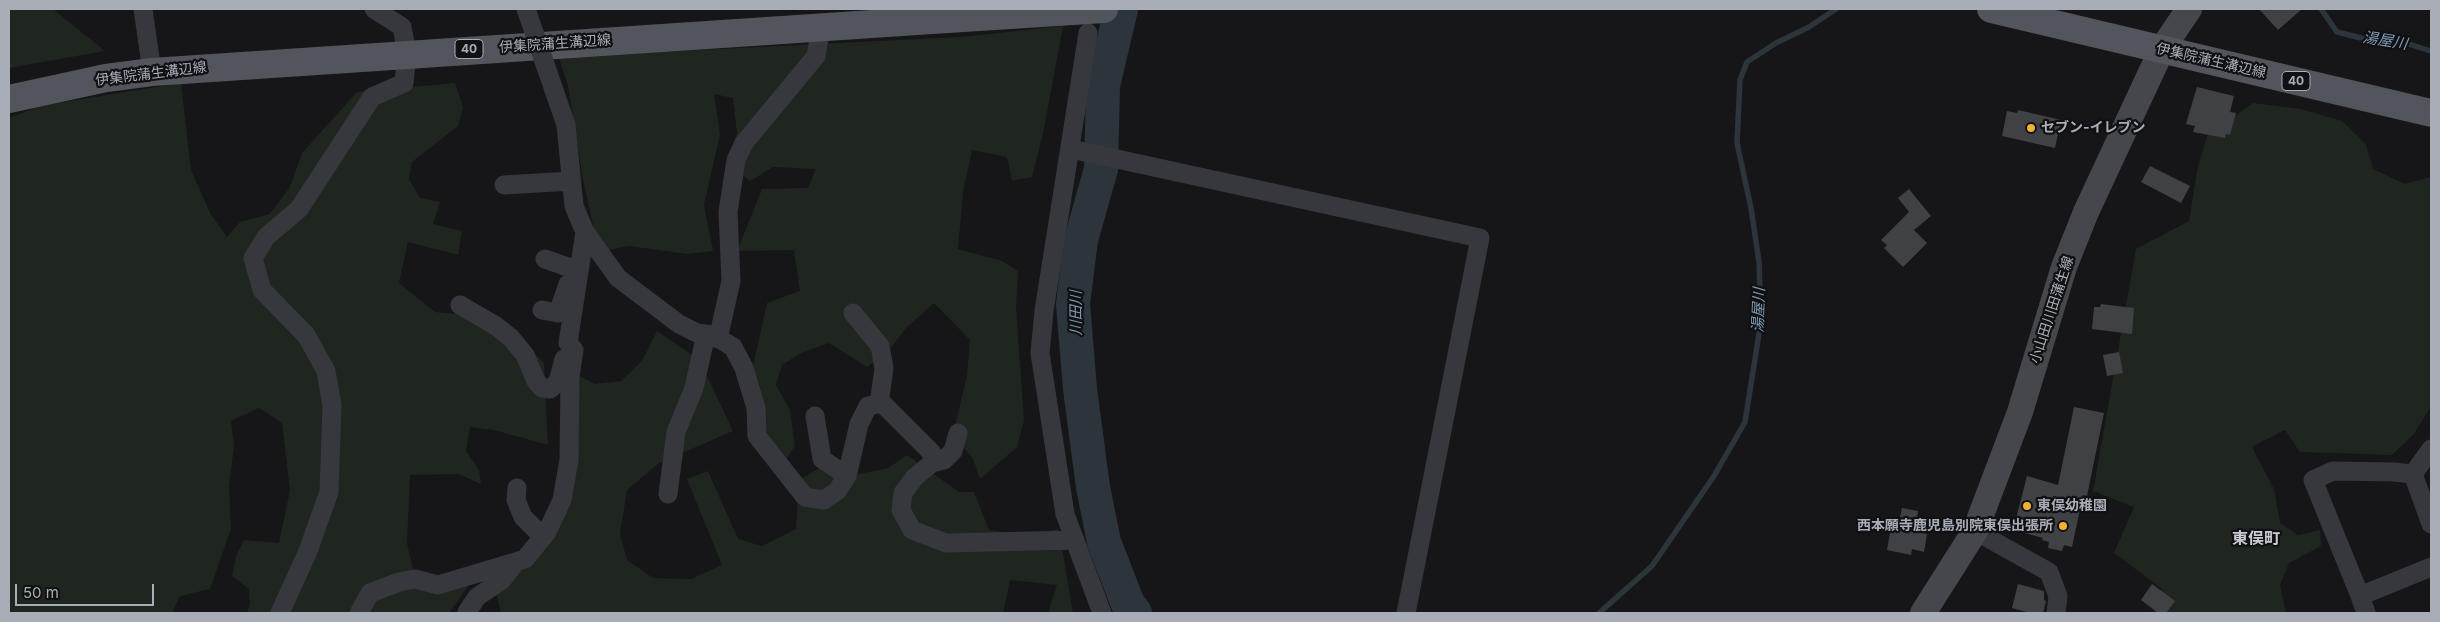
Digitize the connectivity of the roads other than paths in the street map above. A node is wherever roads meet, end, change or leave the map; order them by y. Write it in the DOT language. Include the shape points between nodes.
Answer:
graph roads {
  1 [pos="143,9"];
  2 [pos="374,9"];
  3 [pos="526,9"];
  4 [pos="1104,9"];
  5 [pos="1991,9"];
  6 [pos="2189,9"];
  7 [pos="820,27"];
  8 [pos="1088,33"];
  9 [pos="2162,49"];
  10 [pos="407,53"];
  11 [pos="152,72"];
  12 [pos="9,99"];
  13 [pos="2431,112"];
  14 [pos="1071,149"];
  15 [pos="572,180"];
  16 [pos="504,185"];
  17 [pos="586,232"];
  18 [pos="545,259"];
  19 [pos="576,270"];
  20 [pos="460,305"];
  21 [pos="542,310"];
  22 [pos="853,313"];
  23 [pos="712,337"];
  24 [pos="571,346"];
  25 [pos="585,372"];
  26 [pos="879,404"];
  27 [pos="815,416"];
  28 [pos="958,433"];
  29 [pos="2431,449"];
  30 [pos="932,463"];
  31 [pos="2413,474"];
  32 [pos="848,476"];
  33 [pos="517,488"];
  34 [pos="668,494"];
  35 [pos="2431,524"];
  36 [pos="1975,532"];
  37 [pos="543,537"];
  38 [pos="1075,540"];
  39 [pos="516,562"];
  40 [pos="2431,567"];
  41 [pos="2363,604"];
  42 [pos="467,612"];
  43 [pos="280,613"];
  44 [pos="359,613"];
  45 [pos="1102,613"];
  46 [pos="1406,613"];
  47 [pos="1923,613"];
  48 [pos="2056,613"];
  1 -- 11 [label="street"];
  2 -- 10 [label="street" via="402,27"];
  3 -- 15 [label="street, bridge" via="566,125"];
  4 -- 7 [label="main road, 伊集院蒲生溝辺線 / 40, bridge"];
  5 -- 9 [label="main road, 伊集院蒲生溝辺線 / 40"];
  6 -- 9 [label="main road, 小山田川田蒲生線"];
  7 -- 10 [label="main road, 伊集院蒲生溝辺線 / 40"];
  7 -- 23 [label="street" via="816,56 744,143 736,160 728,212 731,281"];
  8 -- 14 [label="street"];
  9 -- 13 [label="main road, 伊集院蒲生溝辺線 / 40"];
  9 -- 36 [label="main road, 小山田川田蒲生線" via="2064,267 2020,412"];
  10 -- 11 [label="main road, 伊集院蒲生溝辺線 / 40"];
  10 -- 43 [label="street" via="404,83 372,97 299,209 266,237 253,258 262,290 306,334 326,370 332,405 329,492 308,551"];
  11 -- 12 [label="main road, 伊集院蒲生溝辺線 / 40" via="106,78"];
  14 -- 38 [label="street" via="1040,353 1065,514"];
  14 -- 46 [label="street" via="1480,238"];
  15 -- 16 [label="street"];
  15 -- 17 [label="street" via="574,206"];
  17 -- 19 [label="street"];
  17 -- 23 [label="street" via="618,278 679,324"];
  18 -- 19 [label="street"];
  19 -- 21 [label="street" via="558,313"];
  19 -- 24 [label="street"];
  20 -- 24 [label="street" via="511,338 525,355 542,388 550,388 558,382"];
  22 -- 26 [label="street" via="880,346 884,368"];
  23 -- 32 [label="street" via="733,348 744,368 756,408 757,436 805,497 824,500 837,491"];
  23 -- 34 [label="street" via="676,432"];
  24 -- 25 [label="street"];
  24 -- 37 [label="street" via="569,460 562,500"];
  26 -- 30 [label="street" via="882,403 932,453"];
  26 -- 32 [label="street" via="868,406 859,424"];
  27 -- 32 [label="street" via="822,459"];
  28 -- 30 [label="street" via="953,451 944,460"];
  29 -- 31 [label="street"];
  30 -- 38 [label="street" via="903,493 901,510 912,530 946,543"];
  31 -- 35 [label="street"];
  31 -- 41 [label="street" via="2333,471 2314,480"];
  33 -- 37 [label="street" via="516,500 522,517"];
  36 -- 47 [label="main road, 小山田川田蒲生線"];
  36 -- 48 [label="street" via="2049,572 2058,596"];
  37 -- 39 [label="street" via="525,559"];
  38 -- 45 [label="street"];
  39 -- 42 [label="street" via="502,580 477,596"];
  39 -- 44 [label="street" via="438,585 415,579 399,582 370,593"];
  40 -- 41 [label="street"];
}
